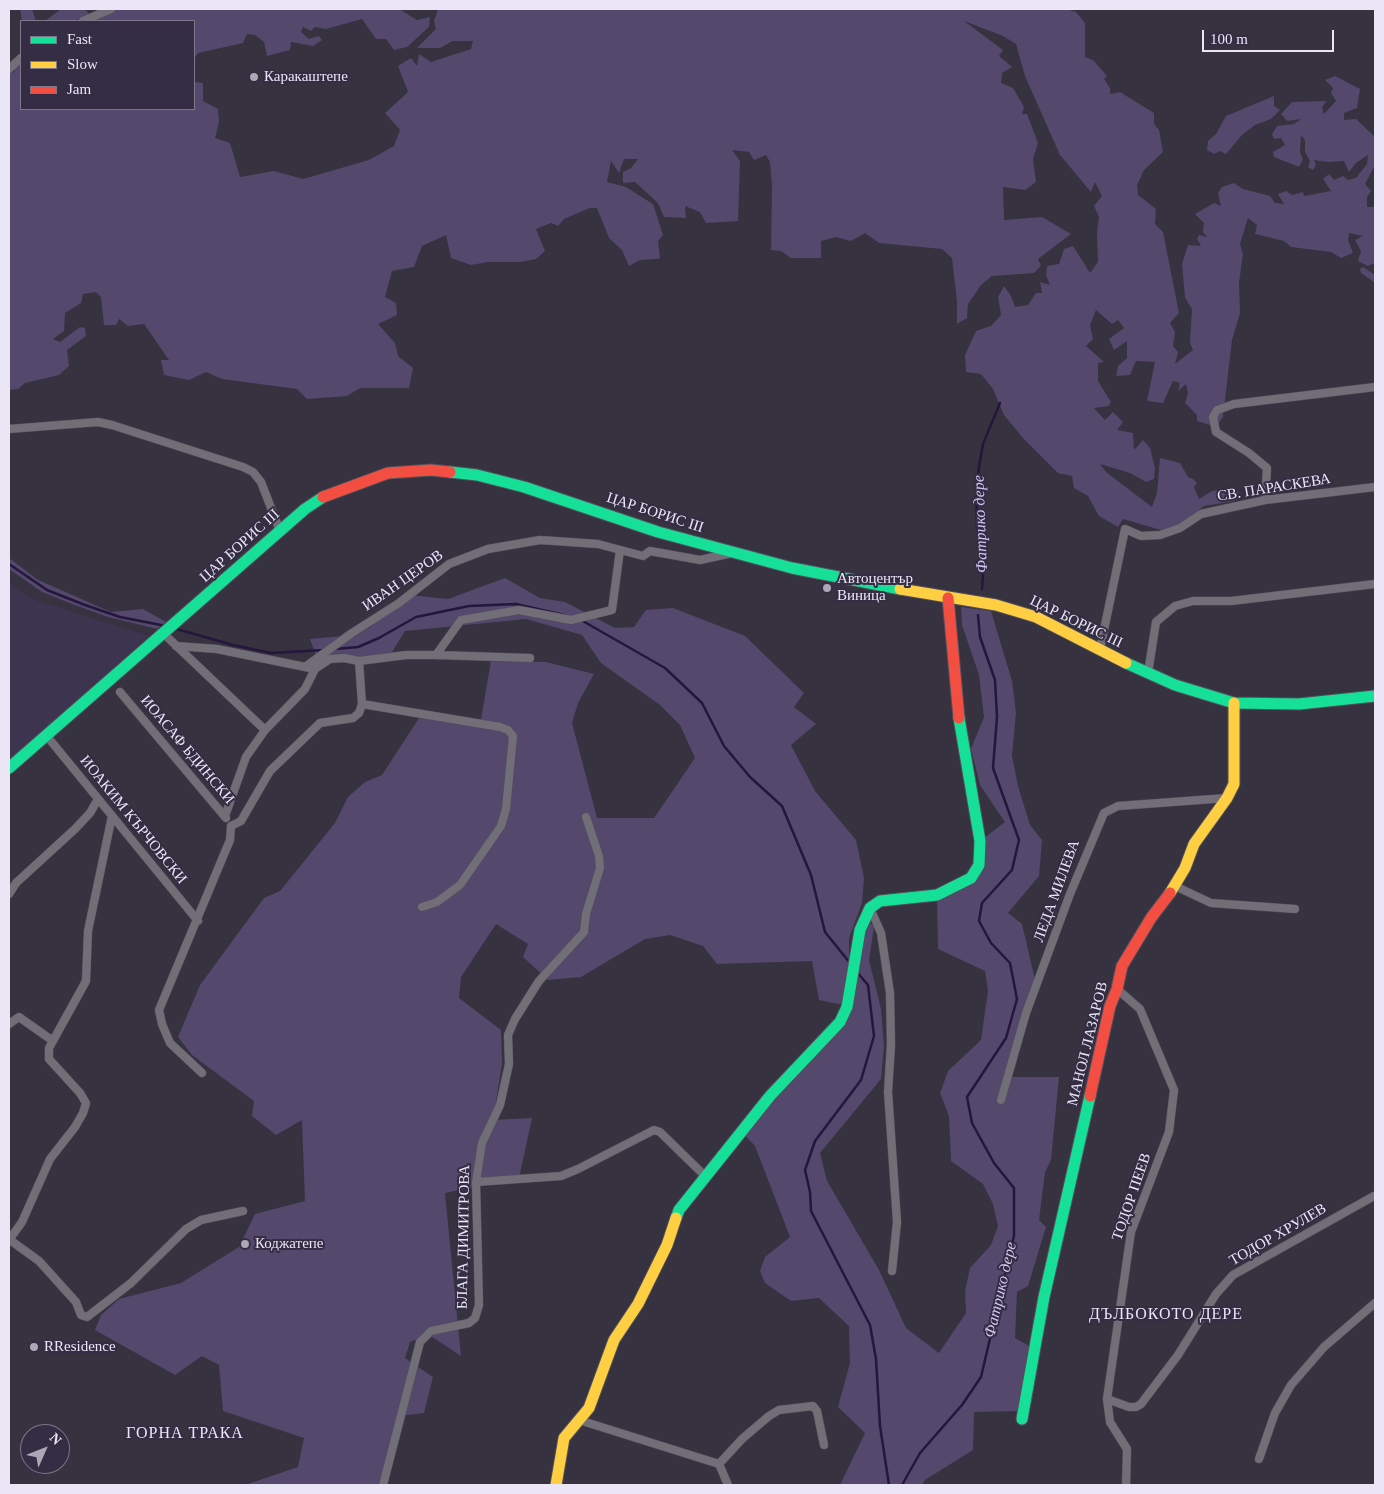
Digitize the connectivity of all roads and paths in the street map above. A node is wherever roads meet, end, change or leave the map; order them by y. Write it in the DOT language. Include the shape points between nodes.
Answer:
graph roads {
  1 [pos="111,9"];
  2 [pos="85,20"];
  3 [pos="20,59"];
  4 [pos="9,69"];
  5 [pos="1375,387"];
  6 [pos="9,429"];
  7 [pos="1375,487"];
  8 [pos="1266,500"];
  9 [pos="280,531"];
  10 [pos="620,550"];
  11 [pos="733,553"];
  12 [pos="1375,584"];
  13 [pos="948,598"];
  14 [pos="164,634"];
  15 [pos="176,646"];
  16 [pos="1100,648"];
  17 [pos="436,655"];
  18 [pos="530,658"];
  19 [pos="359,661"];
  20 [pos="306,667"];
  21 [pos="315,669"];
  22 [pos="1148,673"];
  23 [pos="120,692"];
  24 [pos="1375,696"];
  25 [pos="1234,702"];
  26 [pos="362,704"];
  27 [pos="264,730"];
  28 [pos="46,735"];
  29 [pos="9,768"];
  30 [pos="1226,798"];
  31 [pos="98,799"];
  32 [pos="112,816"];
  33 [pos="225,816"];
  34 [pos="586,818"];
  35 [pos="231,826"];
  36 [pos="1175,886"];
  37 [pos="9,894"];
  38 [pos="422,907"];
  39 [pos="870,908"];
  40 [pos="1295,909"];
  41 [pos="198,921"];
  42 [pos="1117,989"];
  43 [pos="9,1024"];
  44 [pos="52,1041"];
  45 [pos="202,1073"];
  46 [pos="1001,1100"];
  47 [pos="706,1177"];
  48 [pos="476,1182"];
  49 [pos="1374,1196"];
  50 [pos="243,1211"];
  51 [pos="9,1240"];
  52 [pos="892,1271"];
  53 [pos="1375,1303"];
  54 [pos="1107,1400"];
  55 [pos="1022,1419"];
  56 [pos="579,1420"];
  57 [pos="824,1445"];
  58 [pos="1259,1459"];
  59 [pos="720,1464"];
  60 [pos="382,1485"];
  61 [pos="556,1485"];
  62 [pos="728,1485"];
  63 [pos="1126,1485"];
  1 -- 2 [label="street"];
  3 -- 4 [label="street"];
  5 -- 8 [label="street" via="1234,404 1217,410 1213,417 1216,432 1267,468"];
  6 -- 9 [label="street" via="98,422 243,467 253,472 261,482"];
  7 -- 8 [label="street, СВ. ПАРАСКЕВА"];
  8 -- 16 [label="street, СВ. ПАРАСКЕВА" via="1201,514 1180,528 1160,534 1141,536 1126,529"];
  9 -- 11 [label="street, ЦАР БОРИС III" via="329,493 388,473 431,470 476,474 524,487 658,532"];
  9 -- 14 [label="street, ЦАР БОРИС III"];
  10 -- 11 [label="street, ИВАН ЦЕРОВ" via="643,556 650,552 700,560"];
  10 -- 17 [label="street" via="612,610 571,620 519,610 461,620"];
  10 -- 20 [label="street, ИВАН ЦЕРОВ" via="598,544 540,540 488,549 449,564"];
  11 -- 13 [label="street, ЦАР БОРИС III" via="792,568"];
  12 -- 22 [label="street" via="1231,601 1193,601 1175,606 1156,622"];
  13 -- 16 [label="street, ЦАР БОРИС III" via="996,604 1036,617"];
  13 -- 39 [label="street" via="959,720 980,841 979,865 971,878 937,896 895,898 880,901"];
  14 -- 15 [label="street"];
  14 -- 28 [label="street, ЦАР БОРИС III"];
  15 -- 20 [label="street" via="217,649"];
  15 -- 27 [label="street"];
  16 -- 22 [label="street, ЦАР БОРИС III"];
  17 -- 18 [label="street"];
  17 -- 19 [label="street"];
  19 -- 21 [label="street" via="330,659"];
  19 -- 26 [label="street"];
  20 -- 21 [label="street"];
  21 -- 27 [label="street" via="305,689"];
  22 -- 25 [label="street, ЦАР БОРИС III" via="1175,685"];
  23 -- 33 [label="street, ИОАСАФ БДИНСКИ"];
  24 -- 25 [label="street, ЦАР БОРИС III" via="1299,704"];
  25 -- 30 [label="street, МАНОЛ ЛАЗАРОВ" via="1234,784"];
  26 -- 35 [label="street" via="354,718 320,723 284,754 270,771 241,821"];
  26 -- 38 [label="street" via="500,727 513,736 506,809 501,826 460,885 437,902"];
  27 -- 33 [label="street" via="246,757"];
  28 -- 29 [label="street, ЦАР БОРИС III"];
  28 -- 31 [label="street, ИОАКИМ КЪРЧОВСКИ"];
  30 -- 36 [label="street, МАНОЛ ЛАЗАРОВ" via="1194,844"];
  30 -- 46 [label="street, ЛЕДА МИЛЕВА" via="1118,806 1104,813 1026,1013"];
  31 -- 32 [label="street, ИОАКИМ КЪРЧОВСКИ"];
  31 -- 37 [label="street" via="85,818 16,883"];
  32 -- 41 [label="street, ИОАКИМ КЪРЧОВСКИ"];
  32 -- 44 [label="street" via="88,930 86,982"];
  33 -- 35 [label="street, ИОАСАФ БДИНСКИ"];
  34 -- 48 [label="street, БЛАГА ДИМИТРОВА" via="600,868 584,932 539,981 508,1035 509,1064 500,1105 482,1143"];
  35 -- 41 [label="street" via="230,840"];
  36 -- 40 [label="street" via="1211,903"];
  36 -- 42 [label="street, МАНОЛ ЛАЗАРОВ" via="1131,948 1122,966"];
  39 -- 47 [label="street" via="860,930 847,1007 840,1022 770,1096"];
  39 -- 52 [label="street" via="881,933 890,993 888,1092 897,1222"];
  41 -- 45 [label="street" via="159,1010 170,1043"];
  42 -- 54 [label="street, ТОДОР ПЕЕВ" via="1140,1009 1174,1090 1170,1132 1131,1232"];
  42 -- 55 [label="street, МАНОЛ ЛАЗАРОВ" via="1110,1006 1044,1297"];
  43 -- 44 [label="street" via="19,1017"];
  44 -- 51 [label="street" via="49,1059 86,1103 75,1127 50,1159 22,1222"];
  47 -- 48 [label="street" via="660,1132 654,1130 561,1176"];
  47 -- 56 [label="street" via="679,1210 638,1304 614,1340 589,1408"];
  48 -- 60 [label="street, БЛАГА ДИМИТРОВА" via="479,1305 475,1318 469,1323 431,1332 420,1342"];
  49 -- 54 [label="street, ТОДОР ХРУЛЕВ" via="1233,1275 1216,1294 1178,1355 1141,1404 1130,1407"];
  50 -- 51 [label="street" via="201,1220 186,1229 131,1283 86,1317 38,1261"];
  53 -- 58 [label="street" via="1324,1347 1291,1385 1275,1413"];
  54 -- 63 [label="street, ТОДОР ПЕЕВ" via="1110,1422 1127,1449"];
  56 -- 59 [label="street"];
  56 -- 61 [label="street" via="564,1438"];
  57 -- 59 [label="street" via="816,1408 792,1407 769,1416"];
  59 -- 62 [label="street"];
}
